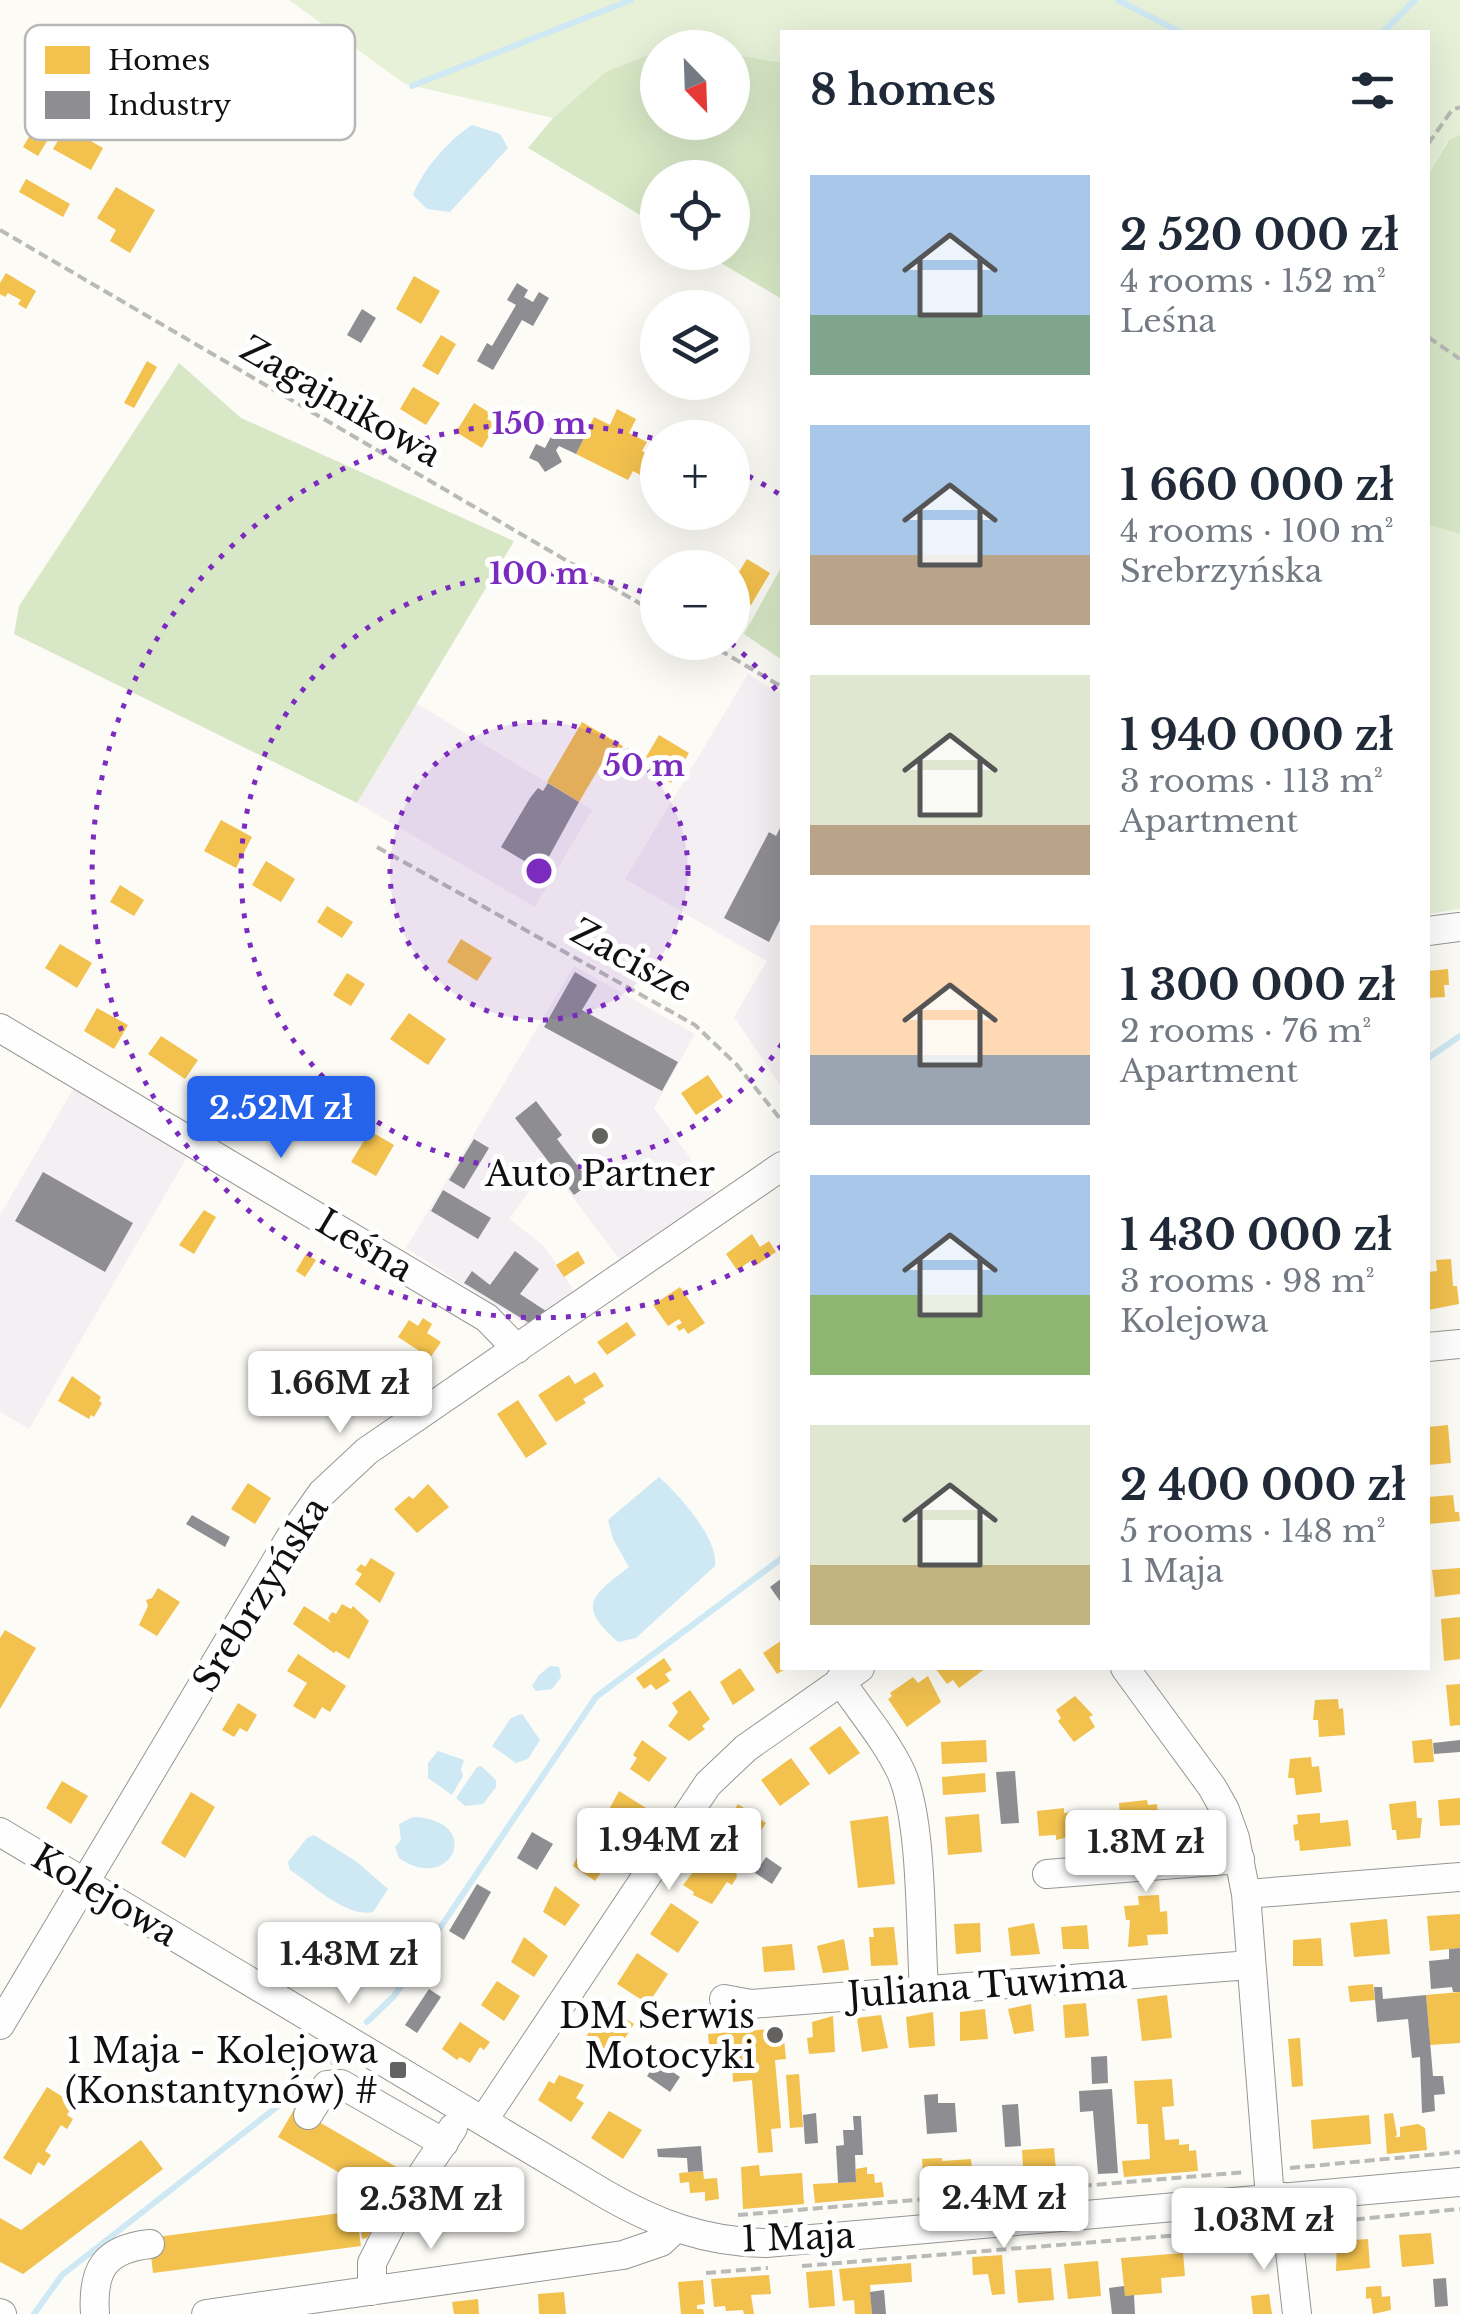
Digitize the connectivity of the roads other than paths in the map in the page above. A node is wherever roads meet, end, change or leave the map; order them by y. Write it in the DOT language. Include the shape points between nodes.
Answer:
graph roads {
  1 [pos="1460,927"];
  2 [pos="1430,930"];
  3 [pos="0,1028"];
  4 [pos="780,1167"];
  5 [pos="1460,1344"];
  6 [pos="1430,1347"];
  7 [pos="517,1349"];
  8 [pos="1126,1670"];
  9 [pos="850,1674"];
  10 [pos="0,1832"];
  11 [pos="1240,1858"];
  12 [pos="1048,1874"];
  13 [pos="1460,1878"];
  14 [pos="85,1882"];
  15 [pos="1246,1894"];
  16 [pos="1250,1965"];
  17 [pos="924,1989"];
  18 [pos="724,1999"];
  19 [pos="0,2026"];
  20 [pos="308,2115"];
  21 [pos="473,2115"];
  22 [pos="444,2143"];
  23 [pos="1460,2182"];
  24 [pos="407,2197"];
  25 [pos="1277,2198"];
  26 [pos="391,2224"];
  27 [pos="676,2229"];
  28 [pos="150,2244"];
  29 [pos="372,2291"];
  30 [pos="95,2314"];
  31 [pos="206,2314"];
  32 [pos="1297,2314"];
  1 -- 2 [label="street"];
  3 -- 7 [label="street, Leśna" via="487,1318"];
  4 -- 7 [label="street, Srebrzyńska"];
  5 -- 6 [label="street"];
  7 -- 14 [label="street, Srebrzyńska" via="367,1452 305,1514"];
  8 -- 11 [label="street" via="1212,1787"];
  9 -- 17 [label="street" via="908,1791"];
  9 -- 21 [label="street" via="746,1748 708,1784"];
  10 -- 14 [label="street, Kolejowa"];
  11 -- 12 [label="street"];
  11 -- 15 [label="street"];
  13 -- 15 [label="street"];
  14 -- 19 [label="street, Srebrzyńska"];
  14 -- 21 [label="street, Kolejowa"];
  15 -- 16 [label="street"];
  16 -- 17 [label="street, Juliana Tuwima"];
  16 -- 25 [label="street" via="1267,2170"];
  17 -- 18 [label="street, Juliana Tuwima" via="750,2004"];
  20 -- 22 [label="street" via="333,2082"];
  21 -- 22 [label="street"];
  21 -- 27 [label="street, Kolejowa"];
  22 -- 24 [label="street"];
  23 -- 25 [label="street, 1 Maja"];
  25 -- 27 [label="street, 1 Maja" via="766,2243"];
  25 -- 32 [label="street" via="1288,2227"];
  26 -- 29 [label="street" via="372,2262"];
  27 -- 29 [label="street" via="661,2242 623,2255"];
  28 -- 30 [label="street" via="123,2249 102,2264"];
  29 -- 31 [label="street"];
}
